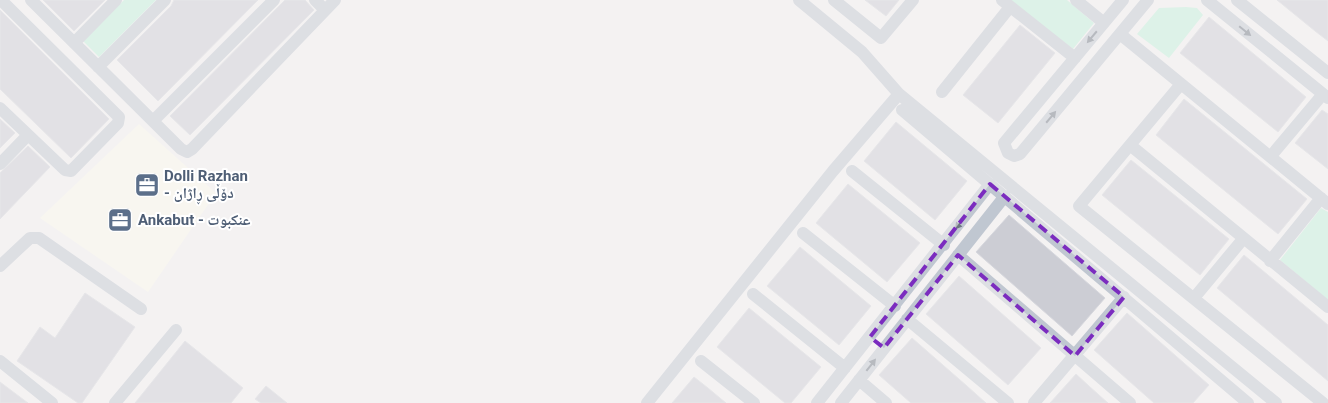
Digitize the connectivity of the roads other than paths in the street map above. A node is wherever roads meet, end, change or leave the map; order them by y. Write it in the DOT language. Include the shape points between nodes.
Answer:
graph roads {
  1 [pos="1,0"];
  2 [pos="30,0"];
  3 [pos="116,0"];
  4 [pos="165,0"];
  5 [pos="274,0"];
  6 [pos="315,0"];
  7 [pos="335,0"];
  8 [pos="799,0"];
  9 [pos="834,0"];
  10 [pos="913,0"];
  11 [pos="1076,0"];
  12 [pos="1123,0"];
  13 [pos="1148,0"];
  14 [pos="1207,0"];
  15 [pos="1237,0"];
  16 [pos="1006,3"];
  17 [pos="325,10"];
  18 [pos="1104,22"];
  19 [pos="1120,34"];
  20 [pos="74,43"];
  21 [pos="1075,58"];
  22 [pos="98,67"];
  23 [pos="1328,73"];
  24 [pos="1181,84"];
  25 [pos="942,92"];
  26 [pos="899,94"];
  27 [pos="1326,96"];
  28 [pos="0,108"];
  29 [pos="902,110"];
  30 [pos="153,121"];
  31 [pos="28,135"];
  32 [pos="1130,145"];
  33 [pos="1271,156"];
  34 [pos="0,164"];
  35 [pos="852,171"];
  36 [pos="990,184"];
  37 [pos="1005,196"];
  38 [pos="1325,201"];
  39 [pos="803,232"];
  40 [pos="1243,239"];
  41 [pos="944,245"];
  42 [pos="958,255"];
  43 [pos="1270,261"];
  44 [pos="0,266"];
  45 [pos="753,294"];
  46 [pos="1124,297"];
  47 [pos="1194,298"];
  48 [pos="895,306"];
  49 [pos="1328,308"];
  50 [pos="141,309"];
  51 [pos="907,319"];
  52 [pos="176,330"];
  53 [pos="870,337"];
  54 [pos="884,348"];
  55 [pos="1075,356"];
  56 [pos="0,361"];
  57 [pos="701,361"];
  58 [pos="845,368"];
  59 [pos="859,380"];
  60 [pos="52,403"];
  61 [pos="115,403"];
  62 [pos="647,403"];
  63 [pos="754,403"];
  64 [pos="817,403"];
  65 [pos="841,403"];
  66 [pos="886,403"];
  67 [pos="1008,403"];
  68 [pos="1034,403"];
  69 [pos="1130,403"];
  70 [pos="1248,403"];
  71 [pos="1276,403"];
  72 [pos="1323,403"];
  1 -- 31 [label="street" via="119,117 118,123 71,172"];
  2 -- 20 [label="street"];
  3 -- 20 [label="street"];
  4 -- 22 [label="street"];
  5 -- 30 [label="street"];
  6 -- 17 [label="street"];
  7 -- 17 [label="street"];
  8 -- 26 [label="street" via="862,52"];
  9 -- 10 [label="street" via="881,38"];
  11 -- 18 [label="street"];
  12 -- 18 [label="street"];
  13 -- 19 [label="street"];
  14 -- 27 [label="street, one-way"];
  15 -- 23 [label="street"];
  16 -- 21 [label="street"];
  16 -- 25 [label="street"];
  17 -- 30 [label="street" via="192,149 187,152 181,149"];
  18 -- 21 [label="street, one-way"];
  21 -- 19 [label="street, one-way" via="1004,143 1008,153 1020,154"];
  19 -- 24 [label="street"];
  20 -- 22 [label="street"];
  22 -- 30 [label="street"];
  24 -- 32 [label="street"];
  24 -- 33 [label="street"];
  26 -- 62 [label="street"];
  26 -- 71 [label="street"];
  27 -- 33 [label="street"];
  28 -- 31 [label="street"];
  29 -- 36 [label="street"];
  31 -- 34 [label="street"];
  32 -- 40 [label="street"];
  32 -- 47 [label="street" via="1079,206"];
  33 -- 38 [label="street"];
  35 -- 41 [label="street"];
  36 -- 37 [label="street"];
  36 -- 41 [label="street, one-way"];
  37 -- 42 [label="street"];
  37 -- 46 [label="street"];
  38 -- 43 [label="street"];
  39 -- 48 [label="street"];
  40 -- 43 [label="street"];
  40 -- 47 [label="street"];
  41 -- 48 [label="street"];
  42 -- 51 [label="street"];
  42 -- 55 [label="street"];
  43 -- 49 [label="street"];
  44 -- 50 [label="street" via="30,238 39,238"];
  45 -- 58 [label="street"];
  46 -- 55 [label="street"];
  46 -- 70 [label="street"];
  47 -- 72 [label="street"];
  48 -- 53 [label="street"];
  51 -- 54 [label="street"];
  51 -- 67 [label="street"];
  52 -- 61 [label="street"];
  53 -- 54 [label="street"];
  53 -- 58 [label="street"];
  59 -- 54 [label="street, one-way"];
  55 -- 68 [label="street"];
  55 -- 69 [label="street"];
  56 -- 60 [label="street"];
  57 -- 63 [label="street"];
  58 -- 64 [label="street"];
  59 -- 65 [label="street"];
  59 -- 66 [label="street"];
}
